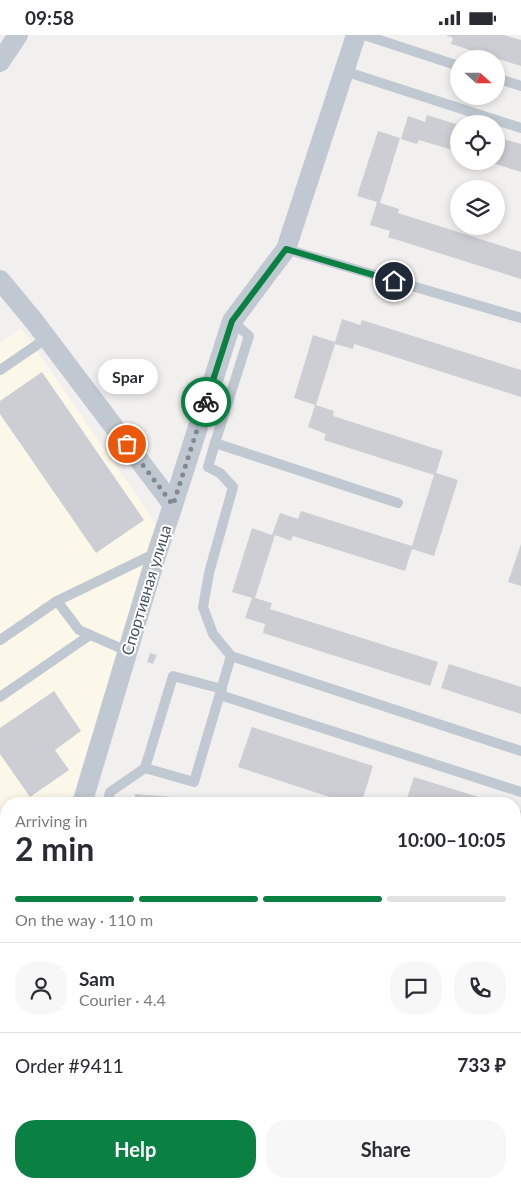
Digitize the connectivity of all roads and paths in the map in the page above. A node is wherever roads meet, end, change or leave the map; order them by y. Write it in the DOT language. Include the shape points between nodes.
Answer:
graph roads {
  1 [pos="18,35"];
  2 [pos="356,35"];
  3 [pos="364,35"];
  4 [pos="0,61"];
  5 [pos="450,62"];
  6 [pos="344,71"];
  7 [pos="505,81"];
  8 [pos="521,86"];
  9 [pos="521,128"];
  10 [pos="286,249"];
  11 [pos="0,280"];
  12 [pos="521,318"];
  13 [pos="232,321"];
  14 [pos="47,338"];
  15 [pos="0,370"];
  16 [pos="215,443"];
  17 [pos="398,503"];
  18 [pos="173,505"];
  19 [pos="157,553"];
  20 [pos="57,601"];
  21 [pos="90,635"];
  22 [pos="0,640"];
  23 [pos="128,651"];
  24 [pos="231,656"];
  25 [pos="221,692"];
  26 [pos="0,697"];
  27 [pos="521,751"];
  28 [pos="145,768"];
  29 [pos="521,792"];
  30 [pos="84,797"];
  31 [pos="109,797"];
  1 -- 4 [label="street"];
  2 -- 6 [label="street"];
  3 -- 5 [label="lane"];
  6 -- 9 [label="lane"];
  6 -- 10 [label="street"];
  7 -- 8 [label="lane"];
  10 -- 12 [label="lane"];
  10 -- 13 [label="street"];
  11 -- 14 [label="street, Спортивная улица"];
  13 -- 16 [label="lane" via="249,337"];
  13 -- 18 [label="street"];
  14 -- 15 [label="lane"];
  14 -- 18 [label="street, Спортивная улица"];
  16 -- 17 [label="lane"];
  16 -- 24 [label="lane" via="208,467 220,473 234,487 209,573 203,607 213,634"];
  18 -- 19 [label="street, Спортивная улица"];
  19 -- 20 [label="lane"];
  19 -- 23 [label="street, Спортивная улица"];
  20 -- 21 [label="lane" via="79,630"];
  20 -- 22 [label="lane"];
  21 -- 23 [label="lane"];
  21 -- 26 [label="lane"];
  23 -- 30 [label="street, Спортивная улица"];
  24 -- 25 [label="lane"];
  24 -- 27 [label="lane"];
  25 -- 28 [label="lane" via="194,782"];
  25 -- 28 [label="lane" via="173,675"];
  25 -- 29 [label="lane"];
  28 -- 31 [label="lane" via="110,792"];
}
